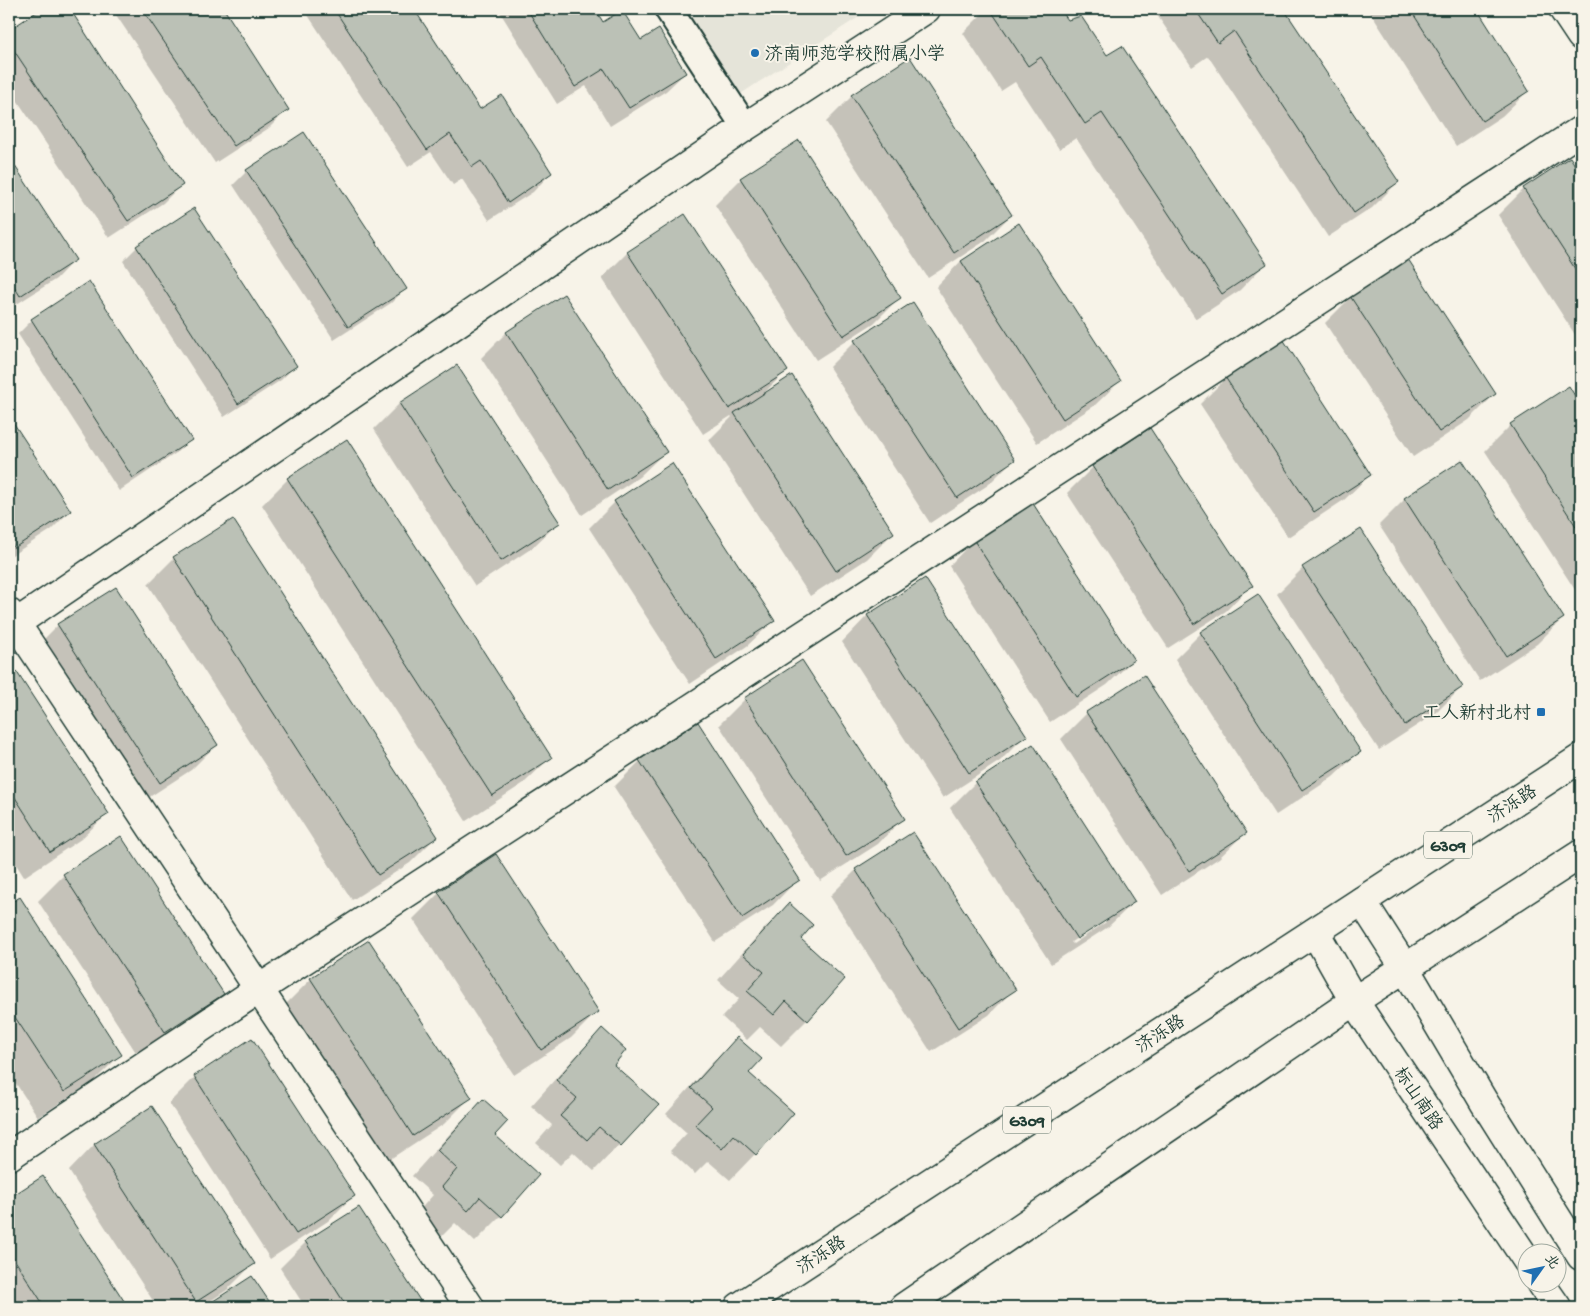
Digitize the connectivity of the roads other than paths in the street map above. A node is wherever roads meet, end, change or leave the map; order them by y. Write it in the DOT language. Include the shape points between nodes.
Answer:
graph roads {
  1 [pos="668,9"];
  2 [pos="926,9"];
  3 [pos="1563,9"];
  4 [pos="1581,36"];
  5 [pos="745,127"];
  6 [pos="1581,130"];
  7 [pos="11,622"];
  8 [pos="1581,758"];
  9 [pos="1581,854"];
  10 [pos="1362,901"];
  11 [pos="1315,932"];
  12 [pos="1405,968"];
  13 [pos="259,989"];
  14 [pos="1354,1001"];
  15 [pos="9,1156"];
  16 [pos="1518,1247"];
  17 [pos="1581,1256"];
  18 [pos="1548,1294"];
  19 [pos="470,1307"];
  20 [pos="738,1307"];
  21 [pos="904,1307"];
  22 [pos="1557,1307"];
  1 -- 5 [label="street"];
  2 -- 5 [label="main road"];
  3 -- 4 [label="main road"];
  5 -- 7 [label="main road"];
  6 -- 13 [label="main road"];
  7 -- 13 [label="main road"];
  8 -- 10 [label="main road, 济泺路 / G309"];
  9 -- 12 [label="main road"];
  10 -- 11 [label="main road, 济泺路 / G309"];
  10 -- 12 [label="main road"];
  11 -- 14 [label="main road, 标山南路"];
  11 -- 20 [label="main road, 济泺路 / G309"];
  12 -- 14 [label="main road"];
  12 -- 17 [label="main road"];
  13 -- 15 [label="main road"];
  13 -- 19 [label="main road"];
  14 -- 16 [label="main road, 标山南路"];
  14 -- 21 [label="main road"];
  18 -- 22 [label="main road"];
}
